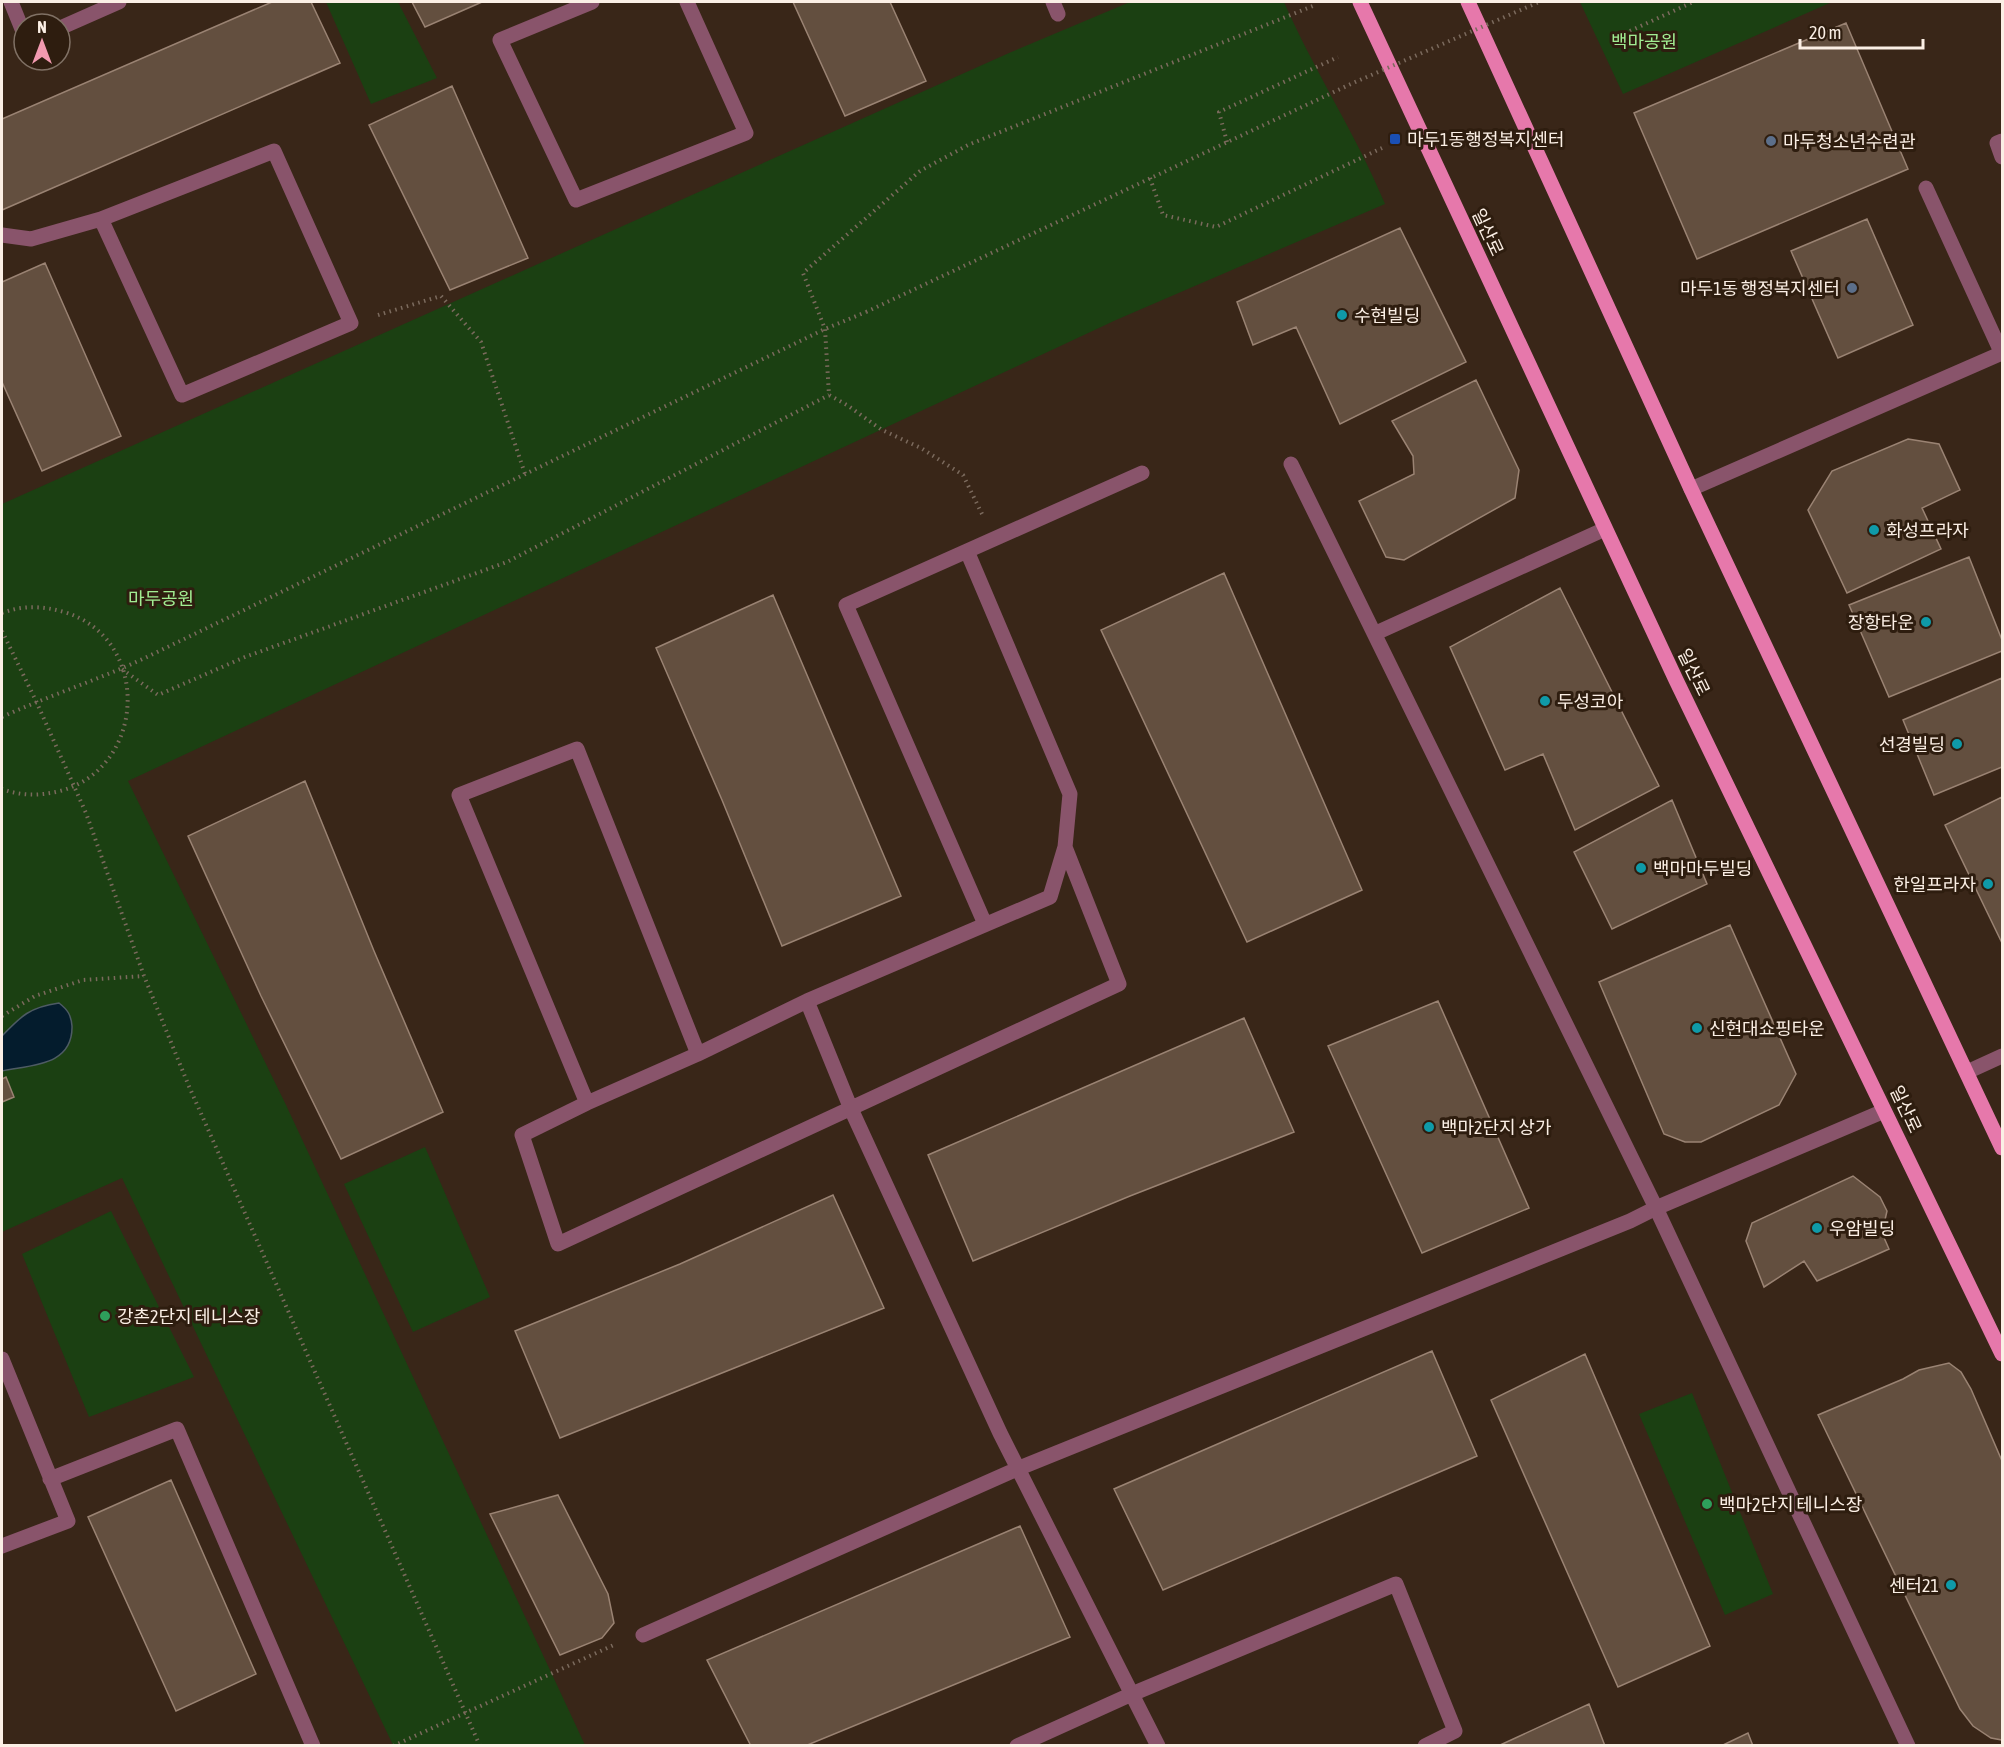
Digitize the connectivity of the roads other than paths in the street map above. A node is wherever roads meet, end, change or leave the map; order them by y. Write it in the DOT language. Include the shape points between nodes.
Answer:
graph roads {
  1 [pos="119,2"];
  2 [pos="592,2"];
  3 [pos="687,2"];
  4 [pos="1360,2"];
  5 [pos="1468,2"];
  6 [pos="72,23"];
  7 [pos="2002,141"];
  8 [pos="2002,157"];
  9 [pos="1926,188"];
  10 [pos="101,219"];
  11 [pos="2,235"];
  12 [pos="2002,354"];
  13 [pos="1291,464"];
  14 [pos="1142,473"];
  15 [pos="1691,489"];
  16 [pos="1605,529"];
  17 [pos="967,551"];
  18 [pos="1376,633"];
  19 [pos="1065,847"];
  20 [pos="985,924"];
  21 [pos="807,1001"];
  22 [pos="699,1054"];
  23 [pos="2002,1056"];
  24 [pos="1967,1072"];
  25 [pos="587,1103"];
  26 [pos="851,1109"];
  27 [pos="1884,1111"];
  28 [pos="2002,1148"];
  29 [pos="1656,1208"];
  30 [pos="2002,1354"];
  31 [pos="2,1359"];
  32 [pos="1017,1469"];
  33 [pos="50,1479"];
  34 [pos="2,1546"];
  35 [pos="643,1635"];
  36 [pos="1132,1694"];
  37 [pos="313,1746"];
  38 [pos="1017,1746"];
  39 [pos="1158,1746"];
  40 [pos="1425,1746"];
  41 [pos="1908,1746"];
  1 -- 6 [label="street"];
  2 -- 3 [label="street" via="500,40 576,200 746,132"];
  4 -- 16 [label="main road, 일산로"];
  5 -- 15 [label="main road"];
  7 -- 8 [label="street" via="1997,143"];
  9 -- 12 [label="street"];
  10 -- 10 [label="street" via="274,151 351,323 182,395"];
  10 -- 11 [label="street" via="31,239"];
  12 -- 15 [label="street"];
  13 -- 18 [label="street"];
  14 -- 17 [label="street"];
  15 -- 24 [label="main road"];
  16 -- 18 [label="street"];
  16 -- 27 [label="main road, 일산로"];
  17 -- 19 [label="street" via="1070,794"];
  17 -- 20 [label="street" via="846,605"];
  18 -- 29 [label="street"];
  19 -- 20 [label="street" via="1050,897"];
  19 -- 26 [label="street" via="1119,984"];
  20 -- 21 [label="street"];
  21 -- 22 [label="street"];
  21 -- 26 [label="street"];
  22 -- 25 [label="street"];
  22 -- 25 [label="street" via="577,749 459,795"];
  23 -- 24 [label="street"];
  24 -- 28 [label="main road"];
  25 -- 26 [label="street" via="522,1135 558,1244"];
  26 -- 32 [label="street"];
  27 -- 29 [label="street"];
  27 -- 30 [label="main road, 일산로"];
  29 -- 32 [label="street"];
  29 -- 41 [label="street"];
  31 -- 33 [label="street"];
  32 -- 35 [label="street"];
  32 -- 36 [label="street"];
  33 -- 34 [label="street" via="68,1521"];
  33 -- 37 [label="street" via="177,1429"];
  36 -- 38 [label="street"];
  36 -- 39 [label="street"];
  36 -- 40 [label="street" via="1396,1584 1455,1731"];
}
